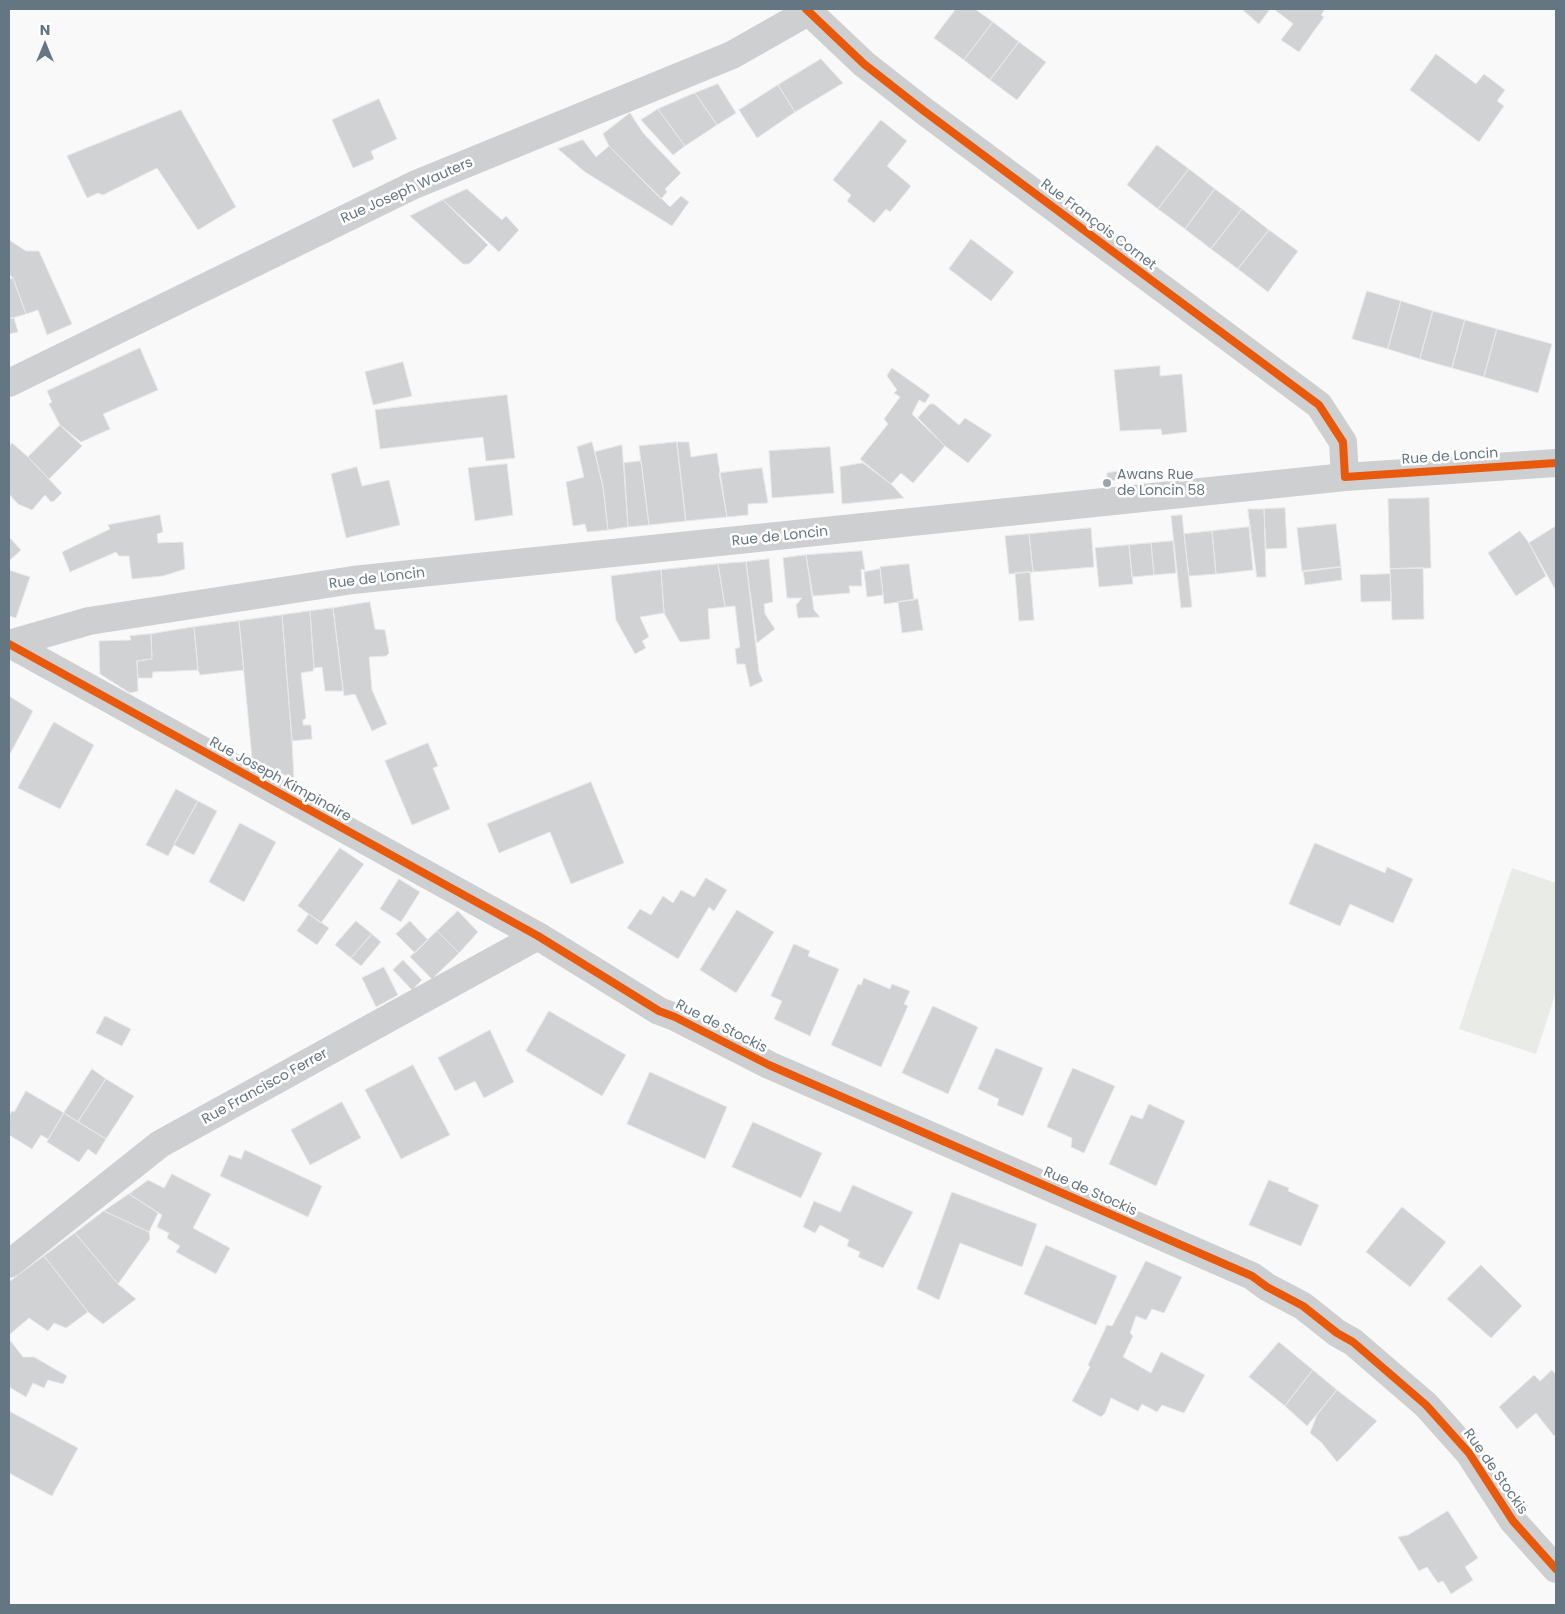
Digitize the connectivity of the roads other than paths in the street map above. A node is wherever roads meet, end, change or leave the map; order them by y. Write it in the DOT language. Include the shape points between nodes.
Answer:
graph roads {
  1 [pos="810,10"];
  2 [pos="9,383"];
  3 [pos="1556,463"];
  4 [pos="1345,476"];
  5 [pos="10,644"];
  6 [pos="538,936"];
  7 [pos="9,1264"];
  8 [pos="1556,1569"];
  1 -- 2 [label="street, Rue Joseph Wauters" via="732,55 414,185"];
  1 -- 4 [label="street, Rue François Cornet" via="864,64 924,111 1319,405 1343,442"];
  3 -- 4 [label="street, Rue de Loncin"];
  4 -- 5 [label="street, Rue de Loncin" via="352,580 89,621"];
  5 -- 6 [label="street, Rue Joseph Kimpinaire"];
  6 -- 7 [label="street, Rue Francisco Ferrer" via="160,1144"];
  6 -- 8 [label="street, Rue de Stockis" via="659,1011 732,1048 1252,1276 1303,1306 1353,1342 1426,1404 1469,1453 1514,1521"];
}
